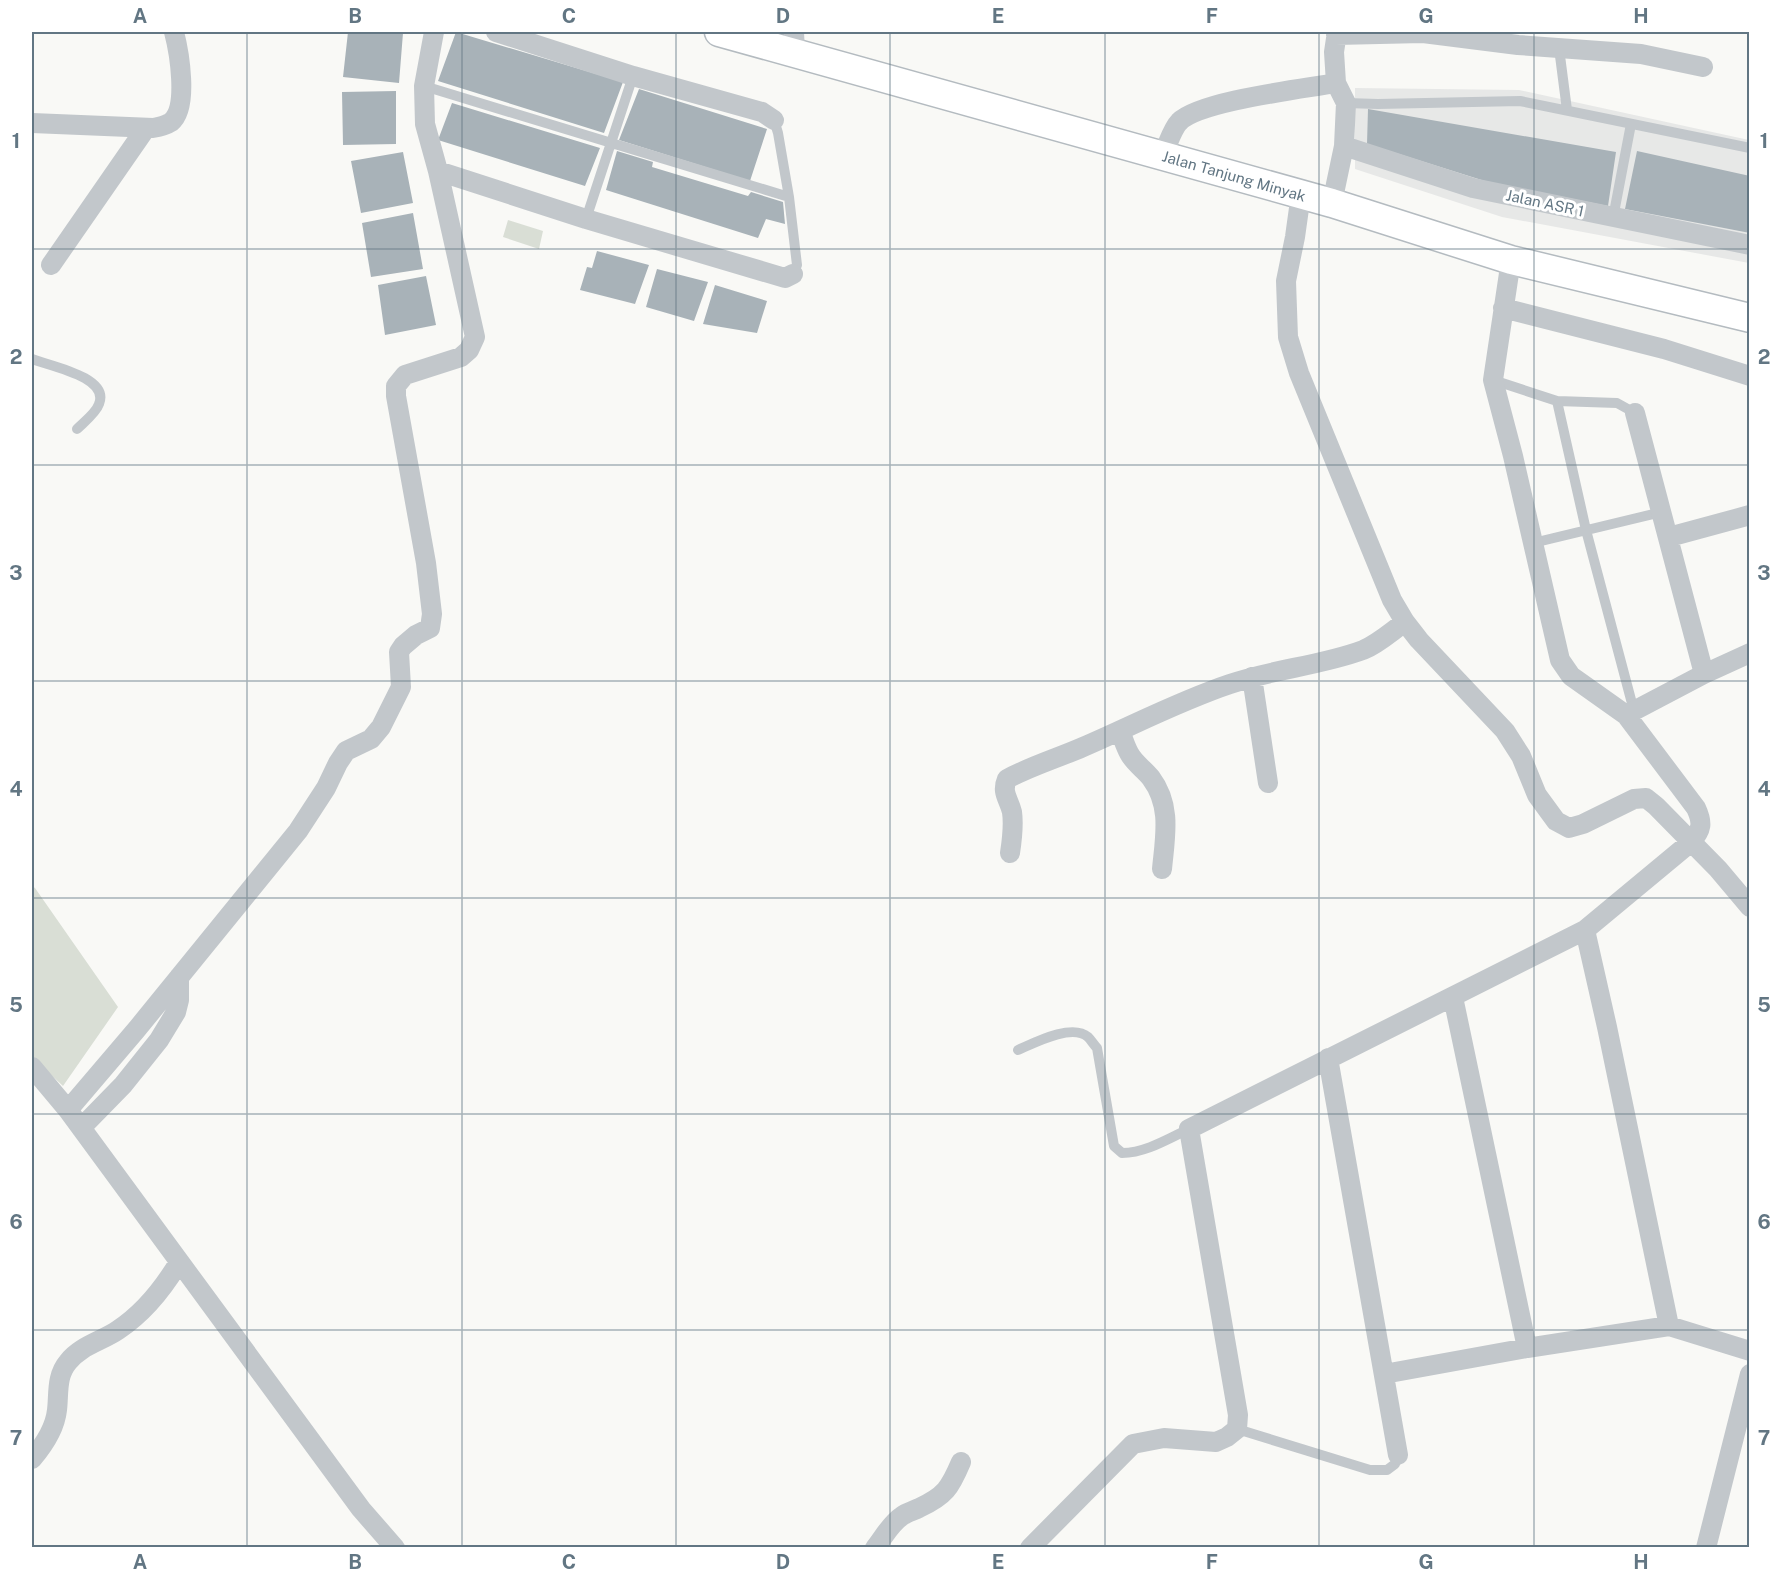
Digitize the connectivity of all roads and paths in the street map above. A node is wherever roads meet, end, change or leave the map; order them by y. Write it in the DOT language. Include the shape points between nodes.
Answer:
graph roads {
  1 [pos="174,32"];
  2 [pos="434,32"];
  3 [pos="496,32"];
  4 [pos="719,32"];
  5 [pos="1336,33"];
  6 [pos="795,42"];
  7 [pos="1559,48"];
  8 [pos="1703,67"];
  9 [pos="633,76"];
  10 [pos="1336,83"];
  11 [pos="424,86"];
  12 [pos="1346,103"];
  13 [pos="1567,110"];
  14 [pos="774,120"];
  15 [pos="32,123"];
  16 [pos="1631,124"];
  17 [pos="146,128"];
  18 [pos="611,144"];
  19 [pos="1344,146"];
  20 [pos="1749,148"];
  21 [pos="1162,156"];
  22 [pos="438,171"];
  23 [pos="1301,194"];
  24 [pos="789,198"];
  25 [pos="1332,203"];
  26 [pos="1614,218"];
  27 [pos="586,219"];
  28 [pos="1749,245"];
  29 [pos="1511,260"];
  30 [pos="51,265"];
  31 [pos="793,274"];
  32 [pos="1503,308"];
  33 [pos="1749,318"];
  34 [pos="32,359"];
  35 [pos="1749,376"];
  36 [pos="1493,380"];
  37 [pos="1557,401"];
  38 [pos="1635,413"];
  39 [pos="77,429"];
  40 [pos="1662,512"];
  41 [pos="1749,515"];
  42 [pos="1586,530"];
  43 [pos="1669,537"];
  44 [pos="1533,543"];
  45 [pos="1405,622"];
  46 [pos="1749,653"];
  47 [pos="1704,674"];
  48 [pos="1252,677"];
  49 [pos="1630,713"];
  50 [pos="1120,731"];
  51 [pos="1268,783"];
  52 [pos="1691,842"];
  53 [pos="1010,853"];
  54 [pos="1162,869"];
  55 [pos="1749,907"];
  56 [pos="1585,930"];
  57 [pos="179,976"];
  58 [pos="1454,997"];
  59 [pos="1018,1050"];
  60 [pos="1328,1058"];
  61 [pos="32,1067"];
  62 [pos="68,1110"];
  63 [pos="81,1128"];
  64 [pos="1189,1129"];
  65 [pos="179,1262"];
  66 [pos="1669,1326"];
  67 [pos="1527,1348"];
  68 [pos="1749,1350"];
  69 [pos="1384,1374"];
  70 [pos="1749,1374"];
  71 [pos="1237,1429"];
  72 [pos="1398,1455"];
  73 [pos="32,1458"];
  74 [pos="961,1462"];
  75 [pos="395,1548"];
  76 [pos="875,1548"];
  77 [pos="1030,1548"];
  78 [pos="1706,1548"];
  1 -- 17 [label="street" via="181,91 177,114 162,127"];
  2 -- 11 [label="street"];
  3 -- 9 [label="street"];
  4 -- 6 [label="main road, Jalan Tanjung Minyak"];
  5 -- 7 [label="street" via="1423,33"];
  5 -- 10 [label="street"];
  6 -- 21 [label="main road, Jalan Tanjung Minyak"];
  7 -- 8 [label="street" via="1641,54"];
  7 -- 13 [label="lane"];
  9 -- 14 [label="street" via="762,112"];
  9 -- 18 [label="lane"];
  10 -- 12 [label="street"];
  10 -- 21 [label="street" via="1230,102 1194,113 1178,123"];
  11 -- 18 [label="lane"];
  11 -- 22 [label="street" via="425,124"];
  12 -- 13 [label="lane" via="1520,101"];
  12 -- 19 [label="street"];
  13 -- 16 [label="lane"];
  14 -- 24 [label="lane"];
  15 -- 17 [label="street"];
  16 -- 20 [label="lane"];
  16 -- 26 [label="lane"];
  17 -- 30 [label="street"];
  18 -- 24 [label="lane"];
  18 -- 27 [label="lane"];
  19 -- 25 [label="street"];
  19 -- 26 [label="street, Jalan ASR 1" via="1473,188"];
  21 -- 23 [label="main road, Jalan Tanjung Minyak"];
  22 -- 27 [label="street"];
  22 -- 57 [label="street" via="475,337 461,357 405,375 396,386 426,563 430,628 416,635 399,652 401,687 381,727 371,739 346,751 298,831"];
  23 -- 25 [label="main road, Jalan Tanjung Minyak"];
  23 -- 45 [label="street" via="1286,281 1288,337 1392,600"];
  24 -- 31 [label="lane" via="797,265"];
  25 -- 29 [label="main road, Jalan Tanjung Minyak"];
  26 -- 28 [label="street, Jalan ASR 1"];
  27 -- 31 [label="street" via="784,278"];
  29 -- 32 [label="street"];
  29 -- 33 [label="main road, Jalan Tanjung Minyak"];
  32 -- 35 [label="street" via="1664,349"];
  32 -- 36 [label="street"];
  34 -- 39 [label="lane" via="87,378 97,386 101,396 98,407"];
  36 -- 37 [label="lane"];
  36 -- 44 [label="street"];
  37 -- 38 [label="lane" via="1617,403"];
  37 -- 42 [label="lane"];
  38 -- 40 [label="street"];
  40 -- 42 [label="lane"];
  40 -- 43 [label="street"];
  41 -- 43 [label="street"];
  42 -- 44 [label="lane"];
  42 -- 49 [label="lane"];
  43 -- 47 [label="street"];
  44 -- 49 [label="street" via="1560,660 1570,676"];
  45 -- 48 [label="street" via="1365,649"];
  45 -- 52 [label="street" via="1505,730 1537,795 1557,821 1569,828 1634,799 1646,798"];
  46 -- 47 [label="street"];
  47 -- 49 [label="street"];
  48 -- 50 [label="street" via="1184,701"];
  48 -- 51 [label="street"];
  49 -- 52 [label="street" via="1701,818 1699,833"];
  50 -- 53 [label="street" via="1007,779 1004,787 1012,812 1013,835"];
  50 -- 54 [label="street" via="1129,754 1151,778 1166,810"];
  52 -- 55 [label="street"];
  52 -- 56 [label="street"];
  56 -- 58 [label="street"];
  56 -- 66 [label="street"];
  57 -- 62 [label="street"];
  57 -- 63 [label="street" via="176,1012 159,1040"];
  58 -- 60 [label="street"];
  58 -- 67 [label="street"];
  59 -- 64 [label="lane" via="1063,1033 1087,1035 1097,1048 1114,1146 1122,1153 1134,1153"];
  60 -- 64 [label="street"];
  60 -- 69 [label="street"];
  61 -- 62 [label="street"];
  62 -- 63 [label="street"];
  63 -- 65 [label="street"];
  64 -- 71 [label="street" via="1238,1415"];
  65 -- 73 [label="street" via="153,1302 140,1314 68,1361 58,1383 53,1427"];
  65 -- 75 [label="street" via="361,1509"];
  66 -- 67 [label="street"];
  66 -- 68 [label="street"];
  67 -- 69 [label="street"];
  69 -- 72 [label="street"];
  70 -- 78 [label="street"];
  71 -- 72 [label="lane" via="1370,1470 1388,1470"];
  71 -- 77 [label="street" via="1216,1442 1164,1438 1132,1444"];
  74 -- 76 [label="street" via="944,1493 903,1514"];
}
